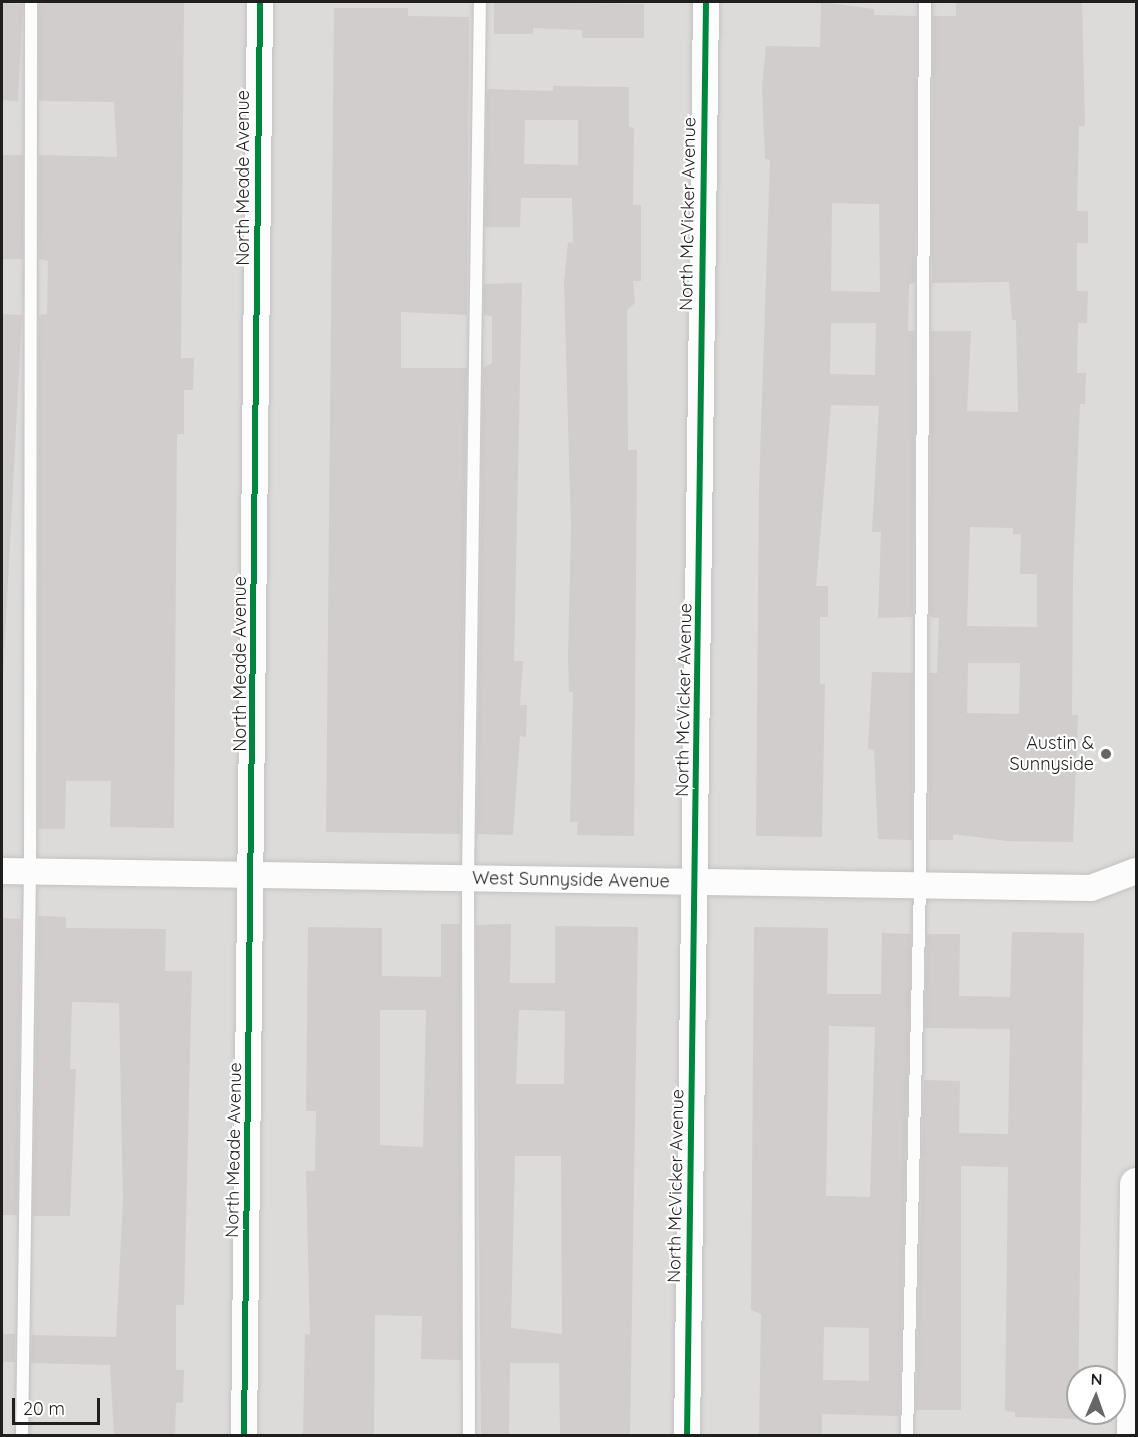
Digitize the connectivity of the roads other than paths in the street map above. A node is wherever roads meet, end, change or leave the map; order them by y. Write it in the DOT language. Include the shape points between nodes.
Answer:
graph roads {
  1 [pos="31,2"];
  2 [pos="260,2"];
  3 [pos="480,2"];
  4 [pos="706,2"];
  5 [pos="925,2"];
  6 [pos="2,871"];
  7 [pos="30,871"];
  8 [pos="1137,871"];
  9 [pos="253,875"];
  10 [pos="468,878"];
  11 [pos="697,882"];
  12 [pos="920,886"];
  13 [pos="1137,1184"];
  14 [pos="22,1436"];
  15 [pos="244,1436"];
  16 [pos="468,1436"];
  17 [pos="687,1436"];
  18 [pos="907,1436"];
  19 [pos="1133,1436"];
  1 -- 7 [label="lane"];
  2 -- 9 [label="street, North Meade Avenue"];
  3 -- 10 [label="lane"];
  4 -- 11 [label="street, North McVicker Avenue"];
  5 -- 12 [label="lane"];
  6 -- 7 [label="street, West Sunnyside Avenue"];
  7 -- 9 [label="street, West Sunnyside Avenue"];
  7 -- 14 [label="lane"];
  8 -- 12 [label="street, West Sunnyside Avenue" via="1091,888"];
  9 -- 10 [label="street, West Sunnyside Avenue"];
  9 -- 15 [label="street, North Meade Avenue"];
  10 -- 11 [label="street, West Sunnyside Avenue"];
  10 -- 16 [label="lane"];
  11 -- 12 [label="street, West Sunnyside Avenue"];
  11 -- 17 [label="street, North McVicker Avenue"];
  12 -- 18 [label="lane"];
  13 -- 19 [label="street"];
}
